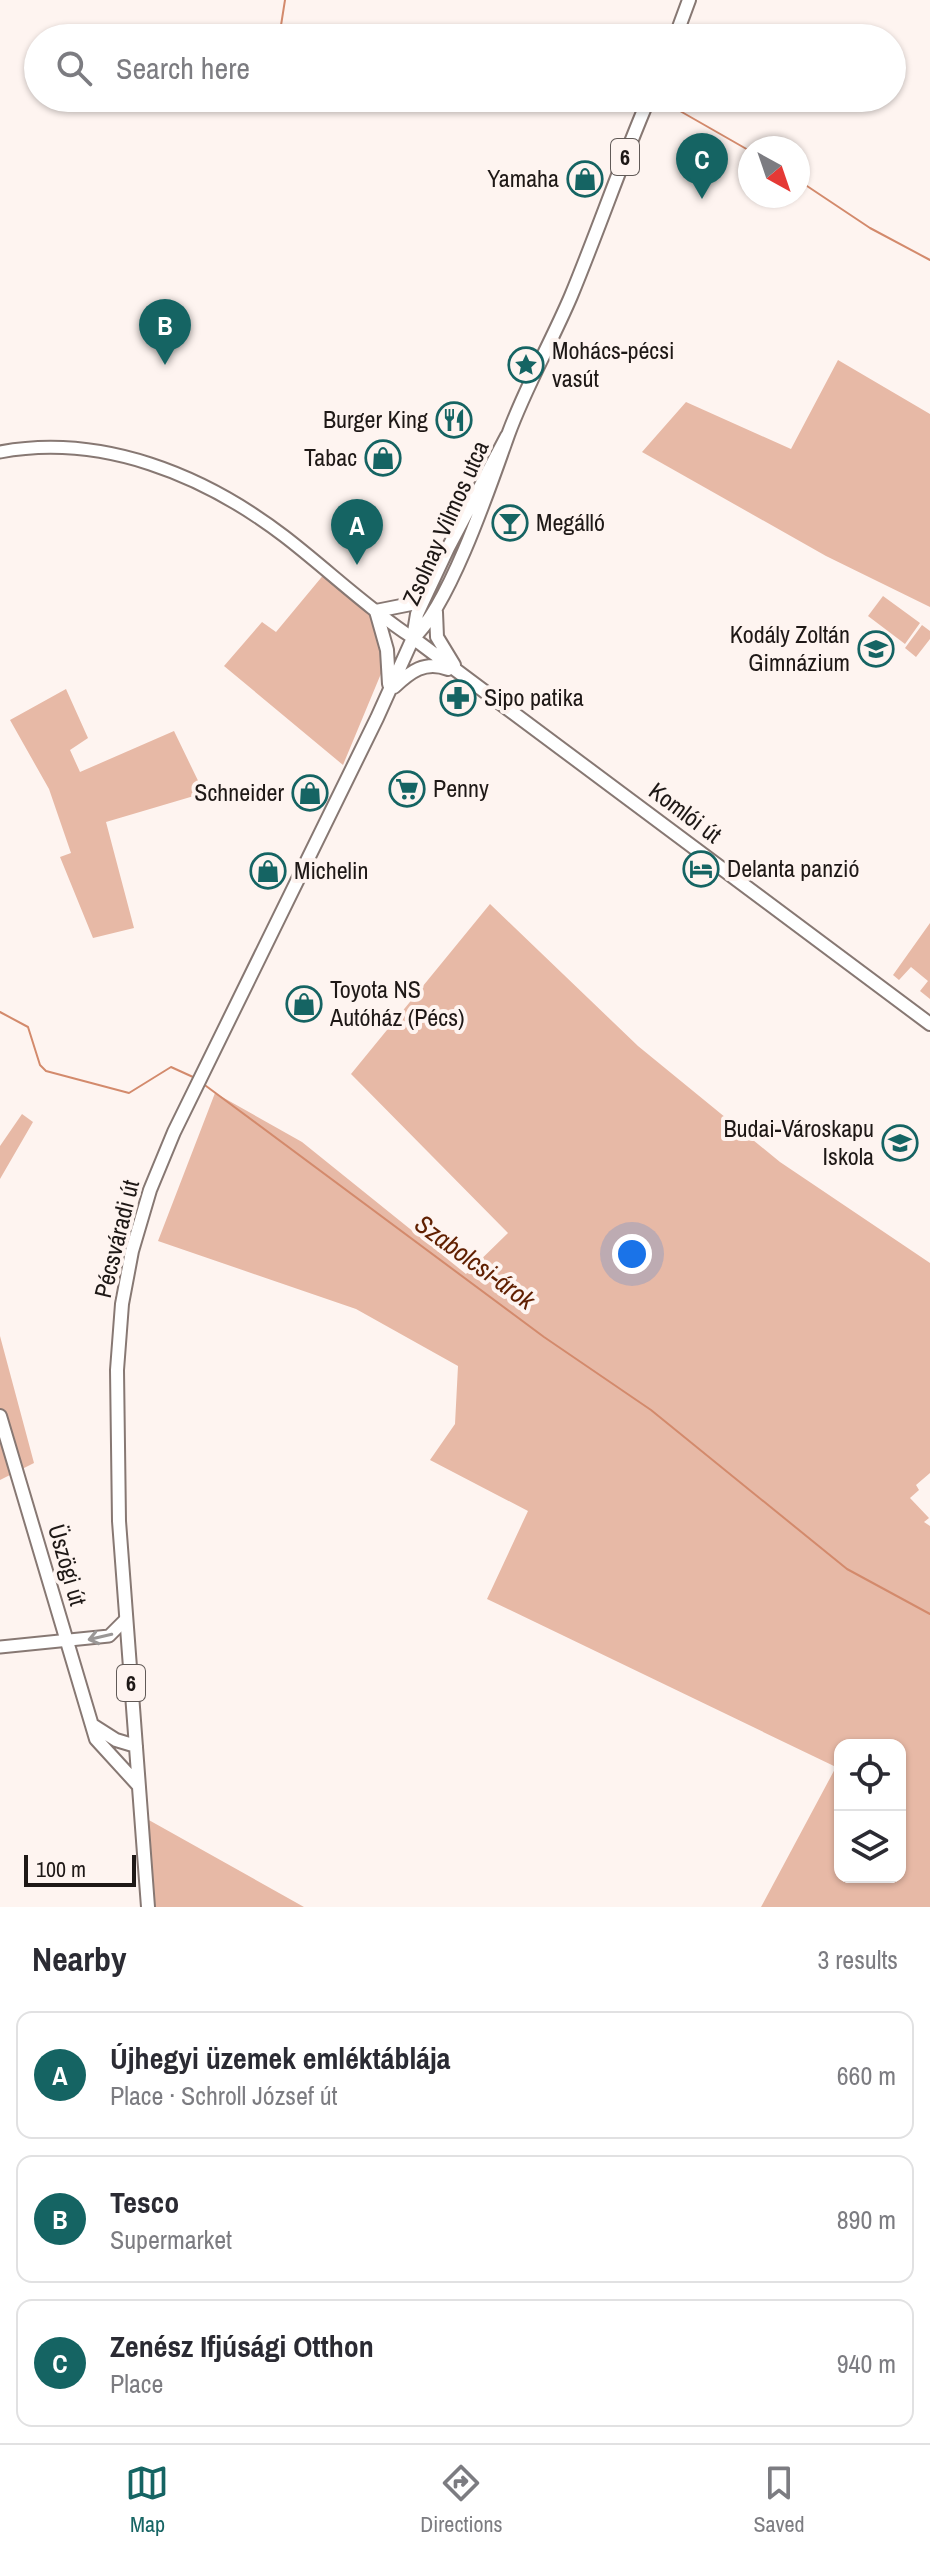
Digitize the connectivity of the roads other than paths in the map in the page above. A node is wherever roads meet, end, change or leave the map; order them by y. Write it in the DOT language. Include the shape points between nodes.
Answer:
graph roads {
  1 [pos="689,0"];
  2 [pos="680,24"];
  3 [pos="643,112"];
  4 [pos="507,436"];
  5 [pos="0,452"];
  6 [pos="429,589"];
  7 [pos="440,598"];
  8 [pos="376,611"];
  9 [pos="413,638"];
  10 [pos="460,674"];
  11 [pos="388,692"];
  12 [pos="930,1024"];
  13 [pos="0,1416"];
  14 [pos="126,1619"];
  15 [pos="66,1642"];
  16 [pos="0,1647"];
  17 [pos="94,1726"];
  18 [pos="136,1746"];
  19 [pos="105,1749"];
  20 [pos="138,1785"];
  21 [pos="148,1907"];
  1 -- 2 [label="main road"];
  3 -- 4 [label="main road, Zsolnay Vilmos utca / 6" via="570,297"];
  4 -- 6 [label="main road, Zsolnay Vilmos utca / 6"];
  4 -- 7 [label="main road, Zsolnay Vilmos utca / 6" via="494,482"];
  5 -- 8 [label="main road" via="92,451 182,475 262,520"];
  6 -- 8 [label="main road" via="411,604"];
  6 -- 9 [label="main road, Zsolnay Vilmos utca / 6"];
  7 -- 9 [label="main road, Zsolnay Vilmos utca / 6"];
  7 -- 10 [label="main road" via="437,637"];
  8 -- 9 [label="main road"];
  8 -- 11 [label="main road" via="387,650"];
  9 -- 10 [label="main road, Komlói út"];
  9 -- 11 [label="main road, Pécsváradi út / 6"];
  10 -- 11 [label="main road" via="428,665"];
  10 -- 12 [label="main road, Komlói út"];
  11 -- 14 [label="main road, Pécsváradi út / 6" via="199,1081 150,1190 132,1251 122,1304 115,1453"];
  13 -- 15 [label="main road, Üszögi út"];
  14 -- 15 [label="main road, one-way" via="109,1636"];
  14 -- 18 [label="main road, Pécsváradi út / 6"];
  15 -- 16 [label="main road"];
  15 -- 17 [label="main road, Üszögi út"];
  17 -- 18 [label="main road"];
  17 -- 19 [label="main road, Üszögi út"];
  18 -- 19 [label="main road"];
  18 -- 20 [label="main road, Pécsváradi út / 6"];
  19 -- 20 [label="main road, Üszögi út"];
  20 -- 21 [label="main road, Pécsváradi út / 6"];
}
